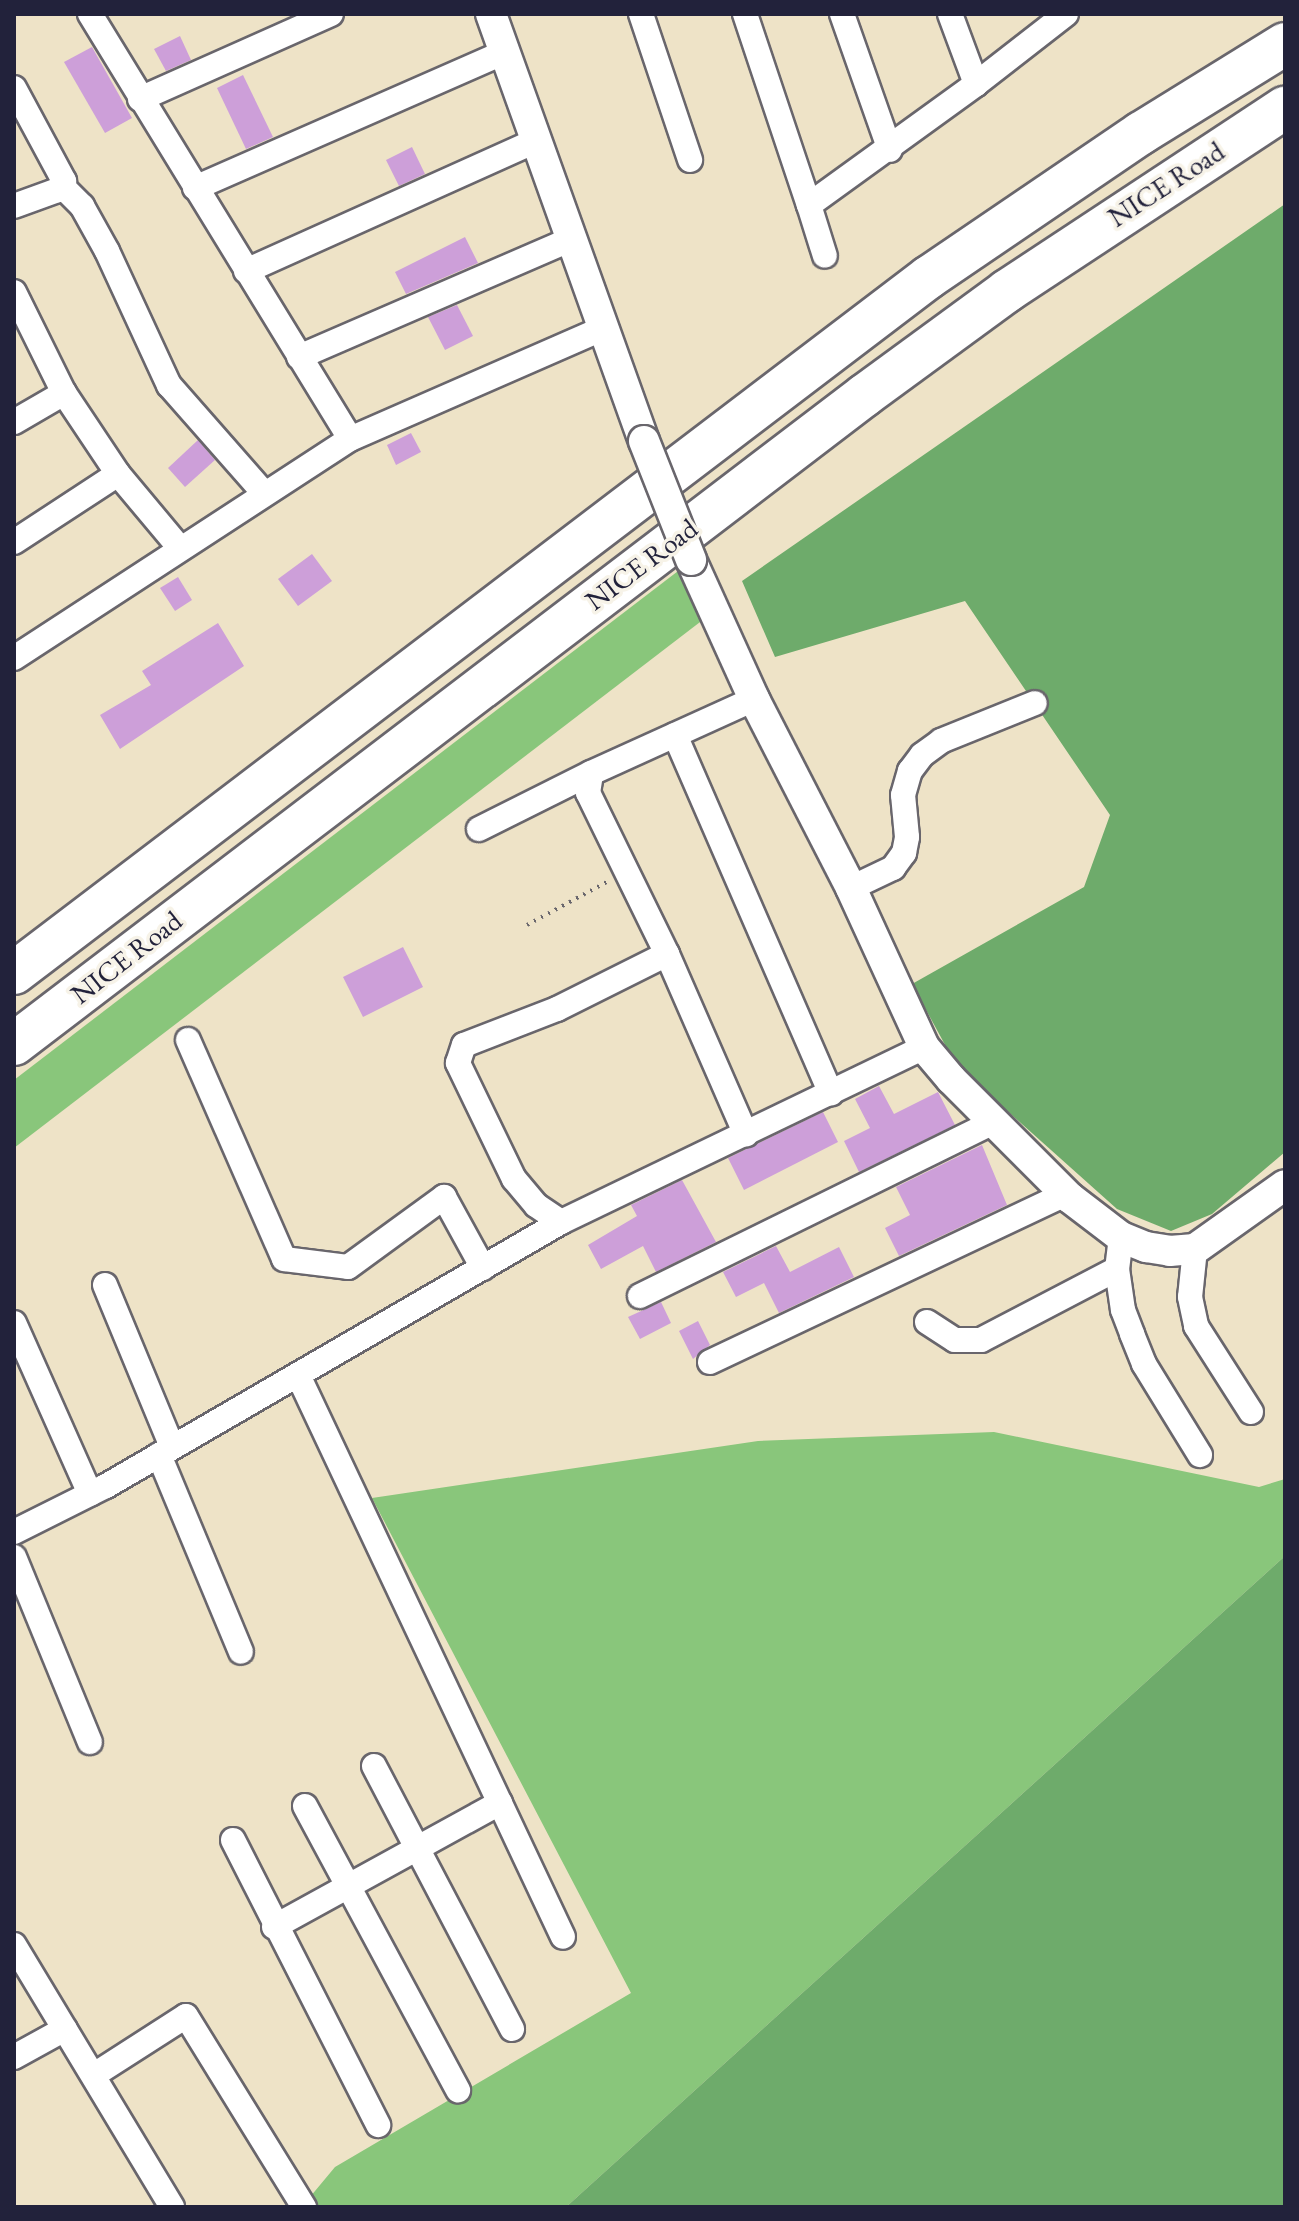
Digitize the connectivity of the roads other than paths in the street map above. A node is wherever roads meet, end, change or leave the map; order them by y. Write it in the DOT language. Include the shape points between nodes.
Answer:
graph roads {
  1 [pos="331,14"];
  2 [pos="491,14"];
  3 [pos="641,14"];
  4 [pos="745,14"];
  5 [pos="842,14"];
  6 [pos="950,14"];
  7 [pos="1066,14"];
  8 [pos="93,15"];
  9 [pos="1285,44"];
  10 [pos="505,52"];
  11 [pos="976,84"];
  12 [pos="14,88"];
  13 [pos="140,99"];
  14 [pos="1285,108"];
  15 [pos="537,140"];
  16 [pos="890,150"];
  17 [pos="690,160"];
  18 [pos="61,185"];
  19 [pos="195,188"];
  20 [pos="809,205"];
  21 [pos="14,206"];
  22 [pos="572,239"];
  23 [pos="825,256"];
  24 [pos="246,271"];
  25 [pos="14,292"];
  26 [pos="604,328"];
  27 [pos="299,357"];
  28 [pos="64,393"];
  29 [pos="14,422"];
  30 [pos="350,439"];
  31 [pos="118,474"];
  32 [pos="264,493"];
  33 [pos="14,542"];
  34 [pos="179,547"];
  35 [pos="14,658"];
  36 [pos="754,699"];
  37 [pos="1035,703"];
  38 [pos="675,735"];
  39 [pos="591,773"];
  40 [pos="479,829"];
  41 [pos="851,888"];
  42 [pos="667,954"];
  43 [pos="14,973"];
  44 [pos="188,1040"];
  45 [pos="14,1044"];
  46 [pos="924,1047"];
  47 [pos="831,1093"];
  48 [pos="994,1122"];
  49 [pos="746,1135"];
  50 [pos="1285,1185"];
  51 [pos="1066,1194"];
  52 [pos="561,1222"];
  53 [pos="1121,1237"];
  54 [pos="1195,1249"];
  55 [pos="483,1268"];
  56 [pos="1117,1269"];
  57 [pos="105,1285"];
  58 [pos="640,1296"];
  59 [pos="927,1322"];
  60 [pos="14,1323"];
  61 [pos="710,1362"];
  62 [pos="298,1375"];
  63 [pos="1251,1412"];
  64 [pos="165,1451"];
  65 [pos="1200,1455"];
  66 [pos="90,1494"];
  67 [pos="14,1532"];
  68 [pos="14,1557"];
  69 [pos="241,1652"];
  70 [pos="90,1742"];
  71 [pos="374,1766"];
  72 [pos="500,1803"];
  73 [pos="305,1806"];
  74 [pos="233,1840"];
  75 [pos="416,1849"];
  76 [pos="350,1885"];
  77 [pos="274,1927"];
  78 [pos="563,1937"];
  79 [pos="14,1945"];
  80 [pos="65,2029"];
  81 [pos="512,2029"];
  82 [pos="14,2057"];
  83 [pos="94,2075"];
  84 [pos="458,2090"];
  85 [pos="378,2125"];
  86 [pos="172,2207"];
  87 [pos="304,2207"];
  1 -- 13 [label="street"];
  2 -- 10 [label="street"];
  3 -- 17 [label="street"];
  4 -- 20 [label="street"];
  5 -- 16 [label="street"];
  6 -- 11 [label="street"];
  7 -- 11 [label="street"];
  8 -- 13 [label="street"];
  9 -- 43 [label="highway, NICE Road" via="1141,133 929,277"];
  10 -- 15 [label="street"];
  10 -- 19 [label="street"];
  11 -- 16 [label="street"];
  12 -- 18 [label="street" via="64,181"];
  13 -- 19 [label="street"];
  14 -- 45 [label="highway, NICE Road" via="1019,282 865,395"];
  15 -- 22 [label="street"];
  15 -- 24 [label="street"];
  16 -- 20 [label="street"];
  18 -- 21 [label="street"];
  18 -- 32 [label="street" via="82,206 107,251 169,385"];
  19 -- 24 [label="street"];
  20 -- 23 [label="street"];
  22 -- 26 [label="street"];
  22 -- 27 [label="street"];
  24 -- 27 [label="street"];
  25 -- 28 [label="street"];
  26 -- 30 [label="street"];
  26 -- 36 [label="street, bridge" via="691,560"];
  27 -- 30 [label="street"];
  28 -- 29 [label="street"];
  28 -- 31 [label="street"];
  30 -- 32 [label="street"];
  31 -- 33 [label="street"];
  31 -- 34 [label="street"];
  32 -- 34 [label="street"];
  34 -- 35 [label="street"];
  36 -- 38 [label="street"];
  36 -- 41 [label="street"];
  37 -- 41 [label="street" via="941,741 922,755 903,795 904,853 893,868"];
  38 -- 39 [label="street"];
  38 -- 47 [label="street"];
  39 -- 40 [label="street"];
  39 -- 42 [label="street" via="588,793"];
  41 -- 46 [label="street"];
  42 -- 49 [label="street"];
  42 -- 52 [label="street" via="557,1009 464,1045 458,1063 514,1179 536,1205"];
  44 -- 55 [label="street" via="284,1259 348,1267 444,1197"];
  46 -- 47 [label="street"];
  46 -- 48 [label="street"];
  47 -- 49 [label="street"];
  48 -- 51 [label="street"];
  48 -- 58 [label="street"];
  49 -- 52 [label="street"];
  50 -- 54 [label="street"];
  51 -- 53 [label="street"];
  51 -- 61 [label="street"];
  52 -- 55 [label="street"];
  53 -- 54 [label="street" via="1170,1251"];
  53 -- 56 [label="street"];
  54 -- 63 [label="street" via="1190,1297 1196,1326"];
  55 -- 62 [label="street"];
  56 -- 59 [label="street" via="981,1340 955,1340"];
  56 -- 65 [label="street" via="1123,1310 1144,1364"];
  57 -- 64 [label="street"];
  60 -- 66 [label="street"];
  62 -- 64 [label="street"];
  62 -- 72 [label="street"];
  64 -- 66 [label="street"];
  64 -- 69 [label="street"];
  66 -- 67 [label="street"];
  68 -- 70 [label="street"];
  71 -- 75 [label="street"];
  72 -- 75 [label="street"];
  72 -- 78 [label="street"];
  73 -- 76 [label="street"];
  74 -- 77 [label="street"];
  75 -- 76 [label="street"];
  75 -- 81 [label="street"];
  76 -- 77 [label="street"];
  76 -- 84 [label="street"];
  77 -- 85 [label="street"];
  79 -- 80 [label="street"];
  80 -- 82 [label="street"];
  80 -- 83 [label="street"];
  83 -- 86 [label="street"];
  83 -- 87 [label="street" via="186,2016"];
}
